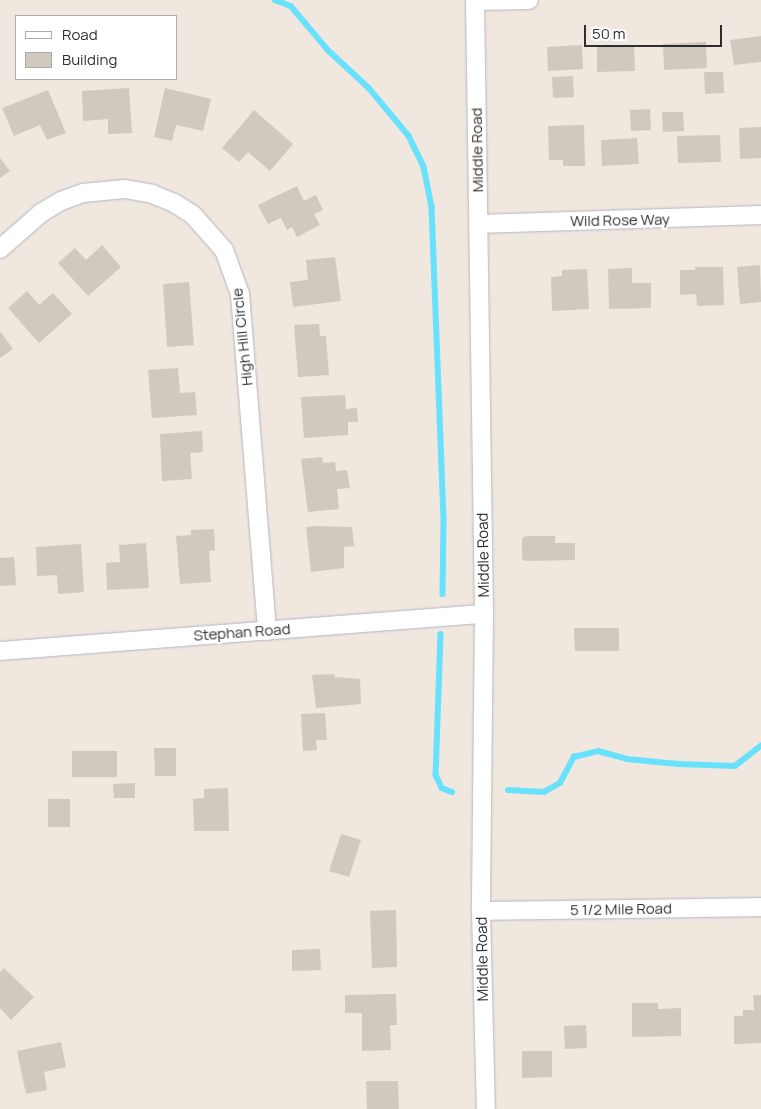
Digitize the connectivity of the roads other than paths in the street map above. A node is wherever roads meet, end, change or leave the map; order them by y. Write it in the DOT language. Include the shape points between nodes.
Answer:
graph roads {
  1 [pos="529,0"];
  2 [pos="475,1"];
  3 [pos="761,215"];
  4 [pos="478,224"];
  5 [pos="0,249"];
  6 [pos="484,614"];
  7 [pos="267,630"];
  8 [pos="0,651"];
  9 [pos="761,906"];
  10 [pos="481,911"];
  11 [pos="486,1109"];
  1 -- 2 [label="street"];
  2 -- 4 [label="street, Middle Road"];
  3 -- 4 [label="street, Wild Rose Way"];
  4 -- 6 [label="street, Middle Road"];
  5 -- 7 [label="street, High Hill Circle" via="41,213 61,201 83,193 125,189 152,194 174,203 205,226 224,250 240,294"];
  6 -- 7 [label="street, Stephan Road"];
  6 -- 10 [label="street, Middle Road"];
  7 -- 8 [label="street, Stephan Road"];
  9 -- 10 [label="street, 5 1/2 Mile Road"];
  10 -- 11 [label="street, Middle Road"];
}
